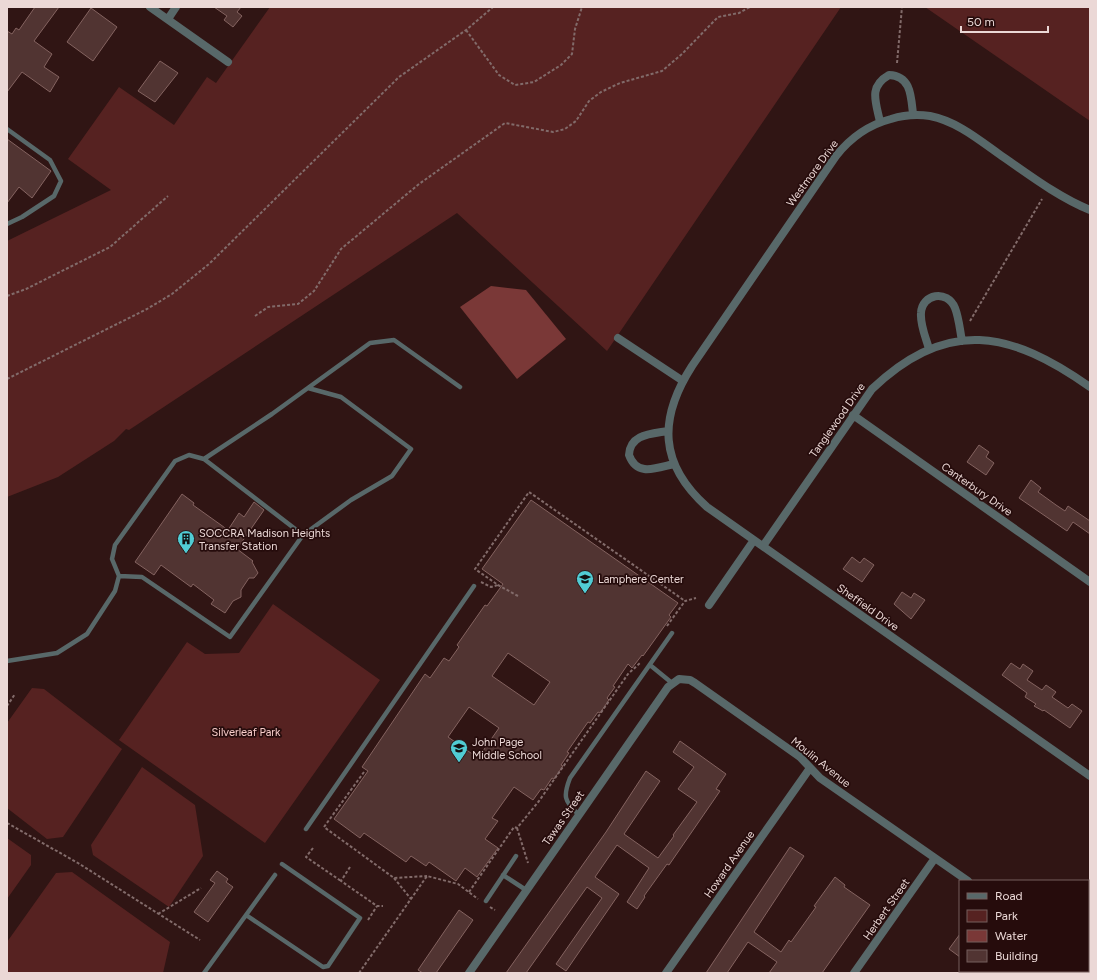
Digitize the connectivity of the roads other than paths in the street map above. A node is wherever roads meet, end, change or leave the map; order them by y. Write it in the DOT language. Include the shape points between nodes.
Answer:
graph roads {
  1 [pos="150,7"];
  2 [pos="176,7"];
  3 [pos="168,19"];
  4 [pos="228,62"];
  5 [pos="913,114"];
  6 [pos="880,122"];
  7 [pos="7,129"];
  8 [pos="1090,210"];
  9 [pos="7,224"];
  10 [pos="618,338"];
  11 [pos="962,341"];
  12 [pos="929,349"];
  13 [pos="683,381"];
  14 [pos="460,387"];
  15 [pos="1090,387"];
  16 [pos="308,388"];
  17 [pos="853,415"];
  18 [pos="668,431"];
  19 [pos="204,459"];
  20 [pos="674,464"];
  21 [pos="303,535"];
  22 [pos="754,540"];
  23 [pos="763,546"];
  24 [pos="119,576"];
  25 [pos="1090,582"];
  26 [pos="474,586"];
  27 [pos="708,605"];
  28 [pos="672,633"];
  29 [pos="7,661"];
  30 [pos="650,665"];
  31 [pos="675,681"];
  32 [pos="810,768"];
  33 [pos="1090,776"];
  34 [pos="578,814"];
  35 [pos="306,829"];
  36 [pos="516,856"];
  37 [pos="935,858"];
  38 [pos="282,864"];
  39 [pos="275,875"];
  40 [pos="503,875"];
  41 [pos="967,880"];
  42 [pos="526,890"];
  43 [pos="485,902"];
  44 [pos="246,915"];
  45 [pos="204,973"];
  46 [pos="468,973"];
  47 [pos="666,973"];
  48 [pos="854,973"];
  1 -- 3 [label="street"];
  2 -- 3 [label="street"];
  3 -- 4 [label="street"];
  5 -- 6 [label="street, Westmore Drive"];
  5 -- 6 [label="street" via="910,88 904,79 897,75 889,75 877,84 875,90"];
  5 -- 8 [label="street, Westmore Drive" via="930,116 959,127 1054,191"];
  6 -- 13 [label="street, Westmore Drive" via="856,135 836,156"];
  7 -- 9 [label="lane" via="50,160 61,181 54,196"];
  10 -- 13 [label="street"];
  11 -- 12 [label="street, Tanglewood Drive"];
  11 -- 12 [label="street" via="956,308 944,297 934,296 924,304 921,314"];
  11 -- 15 [label="street, Tanglewood Drive" via="996,342 1031,351"];
  12 -- 17 [label="street, Tanglewood Drive" via="889,373 872,389"];
  13 -- 18 [label="street, Westmore Drive" via="673,401"];
  14 -- 16 [label="lane" via="394,340 370,343"];
  16 -- 19 [label="lane"];
  16 -- 21 [label="lane" via="341,397 410,449 392,476 351,500"];
  17 -- 23 [label="street, Tanglewood Drive"];
  17 -- 25 [label="street, Canterbury Drive"];
  18 -- 20 [label="street, Sheffield Drive"];
  18 -- 20 [label="street" via="640,436 632,445 629,455 636,467 642,470"];
  19 -- 21 [label="lane"];
  19 -- 24 [label="lane" via="189,455 175,461 114,545 112,559"];
  20 -- 22 [label="street, Sheffield Drive" via="692,494"];
  21 -- 24 [label="lane" via="230,637 142,577"];
  22 -- 23 [label="street, Sheffield Drive"];
  22 -- 27 [label="street"];
  23 -- 33 [label="street, Sheffield Drive"];
  24 -- 29 [label="lane" via="115,591 87,634 57,653"];
  26 -- 35 [label="lane"];
  28 -- 30 [label="lane"];
  30 -- 31 [label="lane"];
  30 -- 34 [label="lane" via="570,778 565,790 566,797 568,805"];
  31 -- 32 [label="street, Moulin Avenue" via="690,680 695,683 800,757"];
  31 -- 34 [label="street, Tawas Street"];
  32 -- 37 [label="street, Moulin Avenue" via="820,778"];
  32 -- 47 [label="street, Howard Avenue"];
  34 -- 42 [label="street, Tawas Street"];
  36 -- 40 [label="lane"];
  37 -- 41 [label="street, Moulin Avenue"];
  37 -- 48 [label="street, Herbert Street"];
  38 -- 44 [label="lane" via="360,918 328,966 323,967"];
  39 -- 44 [label="lane"];
  40 -- 42 [label="lane"];
  40 -- 43 [label="lane"];
  42 -- 46 [label="street, Tawas Street"];
  44 -- 45 [label="lane"];
}
